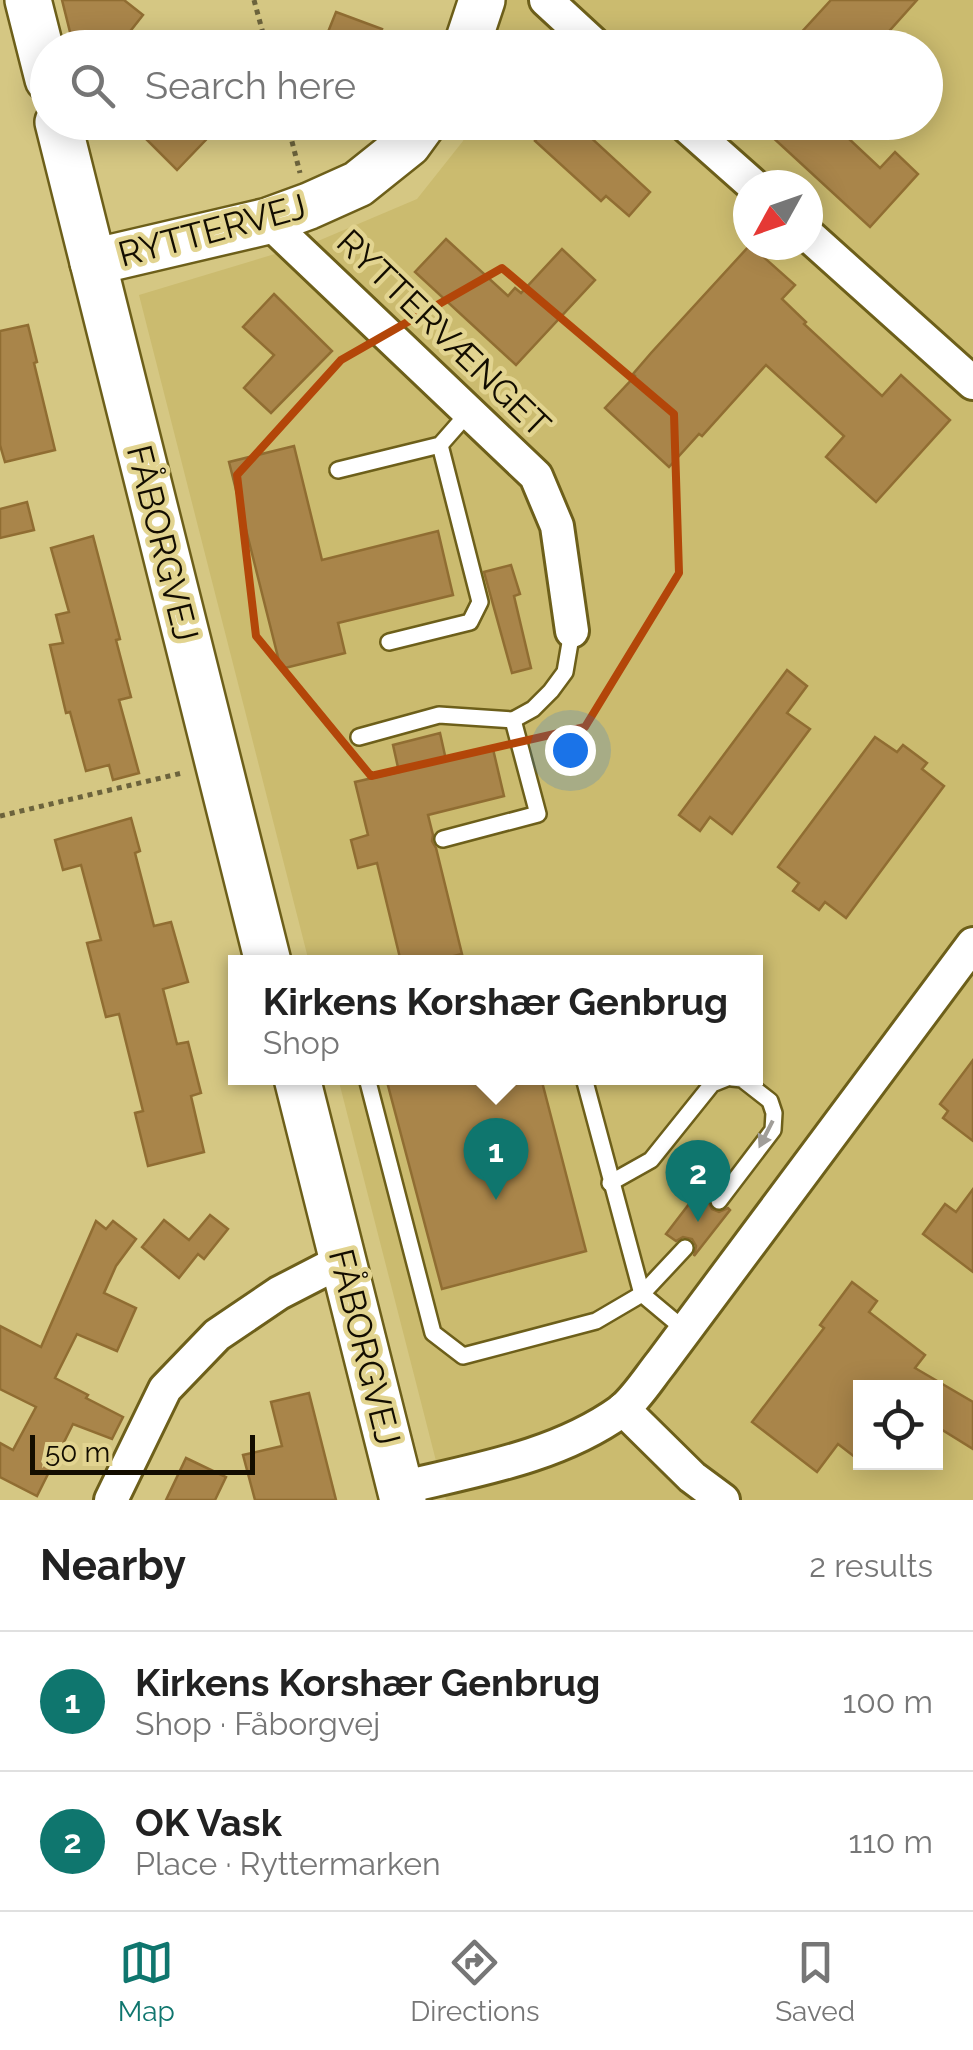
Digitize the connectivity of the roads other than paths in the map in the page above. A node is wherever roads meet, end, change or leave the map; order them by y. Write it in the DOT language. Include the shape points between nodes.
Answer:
graph roads {
  1 [pos="28,0"];
  2 [pos="482,0"];
  3 [pos="546,0"];
  4 [pos="36,30"];
  5 [pos="472,30"];
  6 [pos="578,30"];
  7 [pos="62,140"];
  8 [pos="411,140"];
  9 [pos="702,140"];
  10 [pos="736,170"];
  11 [pos="288,214"];
  12 [pos="823,248"];
  13 [pos="92,262"];
  14 [pos="973,383"];
  15 [pos="470,412"];
  16 [pos="440,445"];
  17 [pos="338,470"];
  18 [pos="572,632"];
  19 [pos="389,642"];
  20 [pos="513,720"];
  21 [pos="359,737"];
  22 [pos="443,840"];
  23 [pos="973,944"];
  24 [pos="266,955"];
  25 [pos="299,1085"];
  26 [pos="369,1085"];
  27 [pos="586,1085"];
  28 [pos="711,1085"];
  29 [pos="749,1085"];
  30 [pos="610,1184"];
  31 [pos="719,1201"];
  32 [pos="684,1248"];
  33 [pos="343,1260"];
  34 [pos="642,1294"];
  35 [pos="685,1330"];
  36 [pos="624,1409"];
  37 [pos="402,1494"];
  38 [pos="112,1500"];
  39 [pos="723,1500"];
  1 -- 4 [label="street"];
  2 -- 5 [label="street"];
  3 -- 6 [label="street"];
  7 -- 13 [label="street, FÅBORGVEJ"];
  8 -- 11 [label="street, RYTTERVEJ" via="358,184"];
  9 -- 10 [label="street"];
  11 -- 13 [label="street, RYTTERVEJ"];
  11 -- 15 [label="street, RYTTERVÆNGET"];
  12 -- 14 [label="street"];
  13 -- 24 [label="street, FÅBORGVEJ"];
  15 -- 16 [label="lane"];
  15 -- 18 [label="street, RYTTERVÆNGET" via="536,476 557,526"];
  16 -- 17 [label="lane"];
  16 -- 19 [label="lane" via="480,602 470,622"];
  18 -- 20 [label="lane" via="565,672 533,709"];
  20 -- 21 [label="lane" via="439,715"];
  20 -- 22 [label="lane" via="538,814"];
  23 -- 35 [label="street"];
  25 -- 33 [label="street, FÅBORGVEJ"];
  26 -- 34 [label="lane" via="433,1333 463,1356 596,1321"];
  27 -- 30 [label="lane"];
  28 -- 30 [label="lane" via="651,1160"];
  29 -- 31 [label="lane, one-way" via="770,1102 772,1130"];
  30 -- 34 [label="lane"];
  32 -- 34 [label="lane"];
  33 -- 37 [label="street, FÅBORGVEJ"];
  33 -- 38 [label="street" via="217,1335 165,1389"];
  34 -- 35 [label="lane"];
  35 -- 36 [label="street"];
  36 -- 37 [label="street" via="530,1456"];
  36 -- 39 [label="street"];
}
